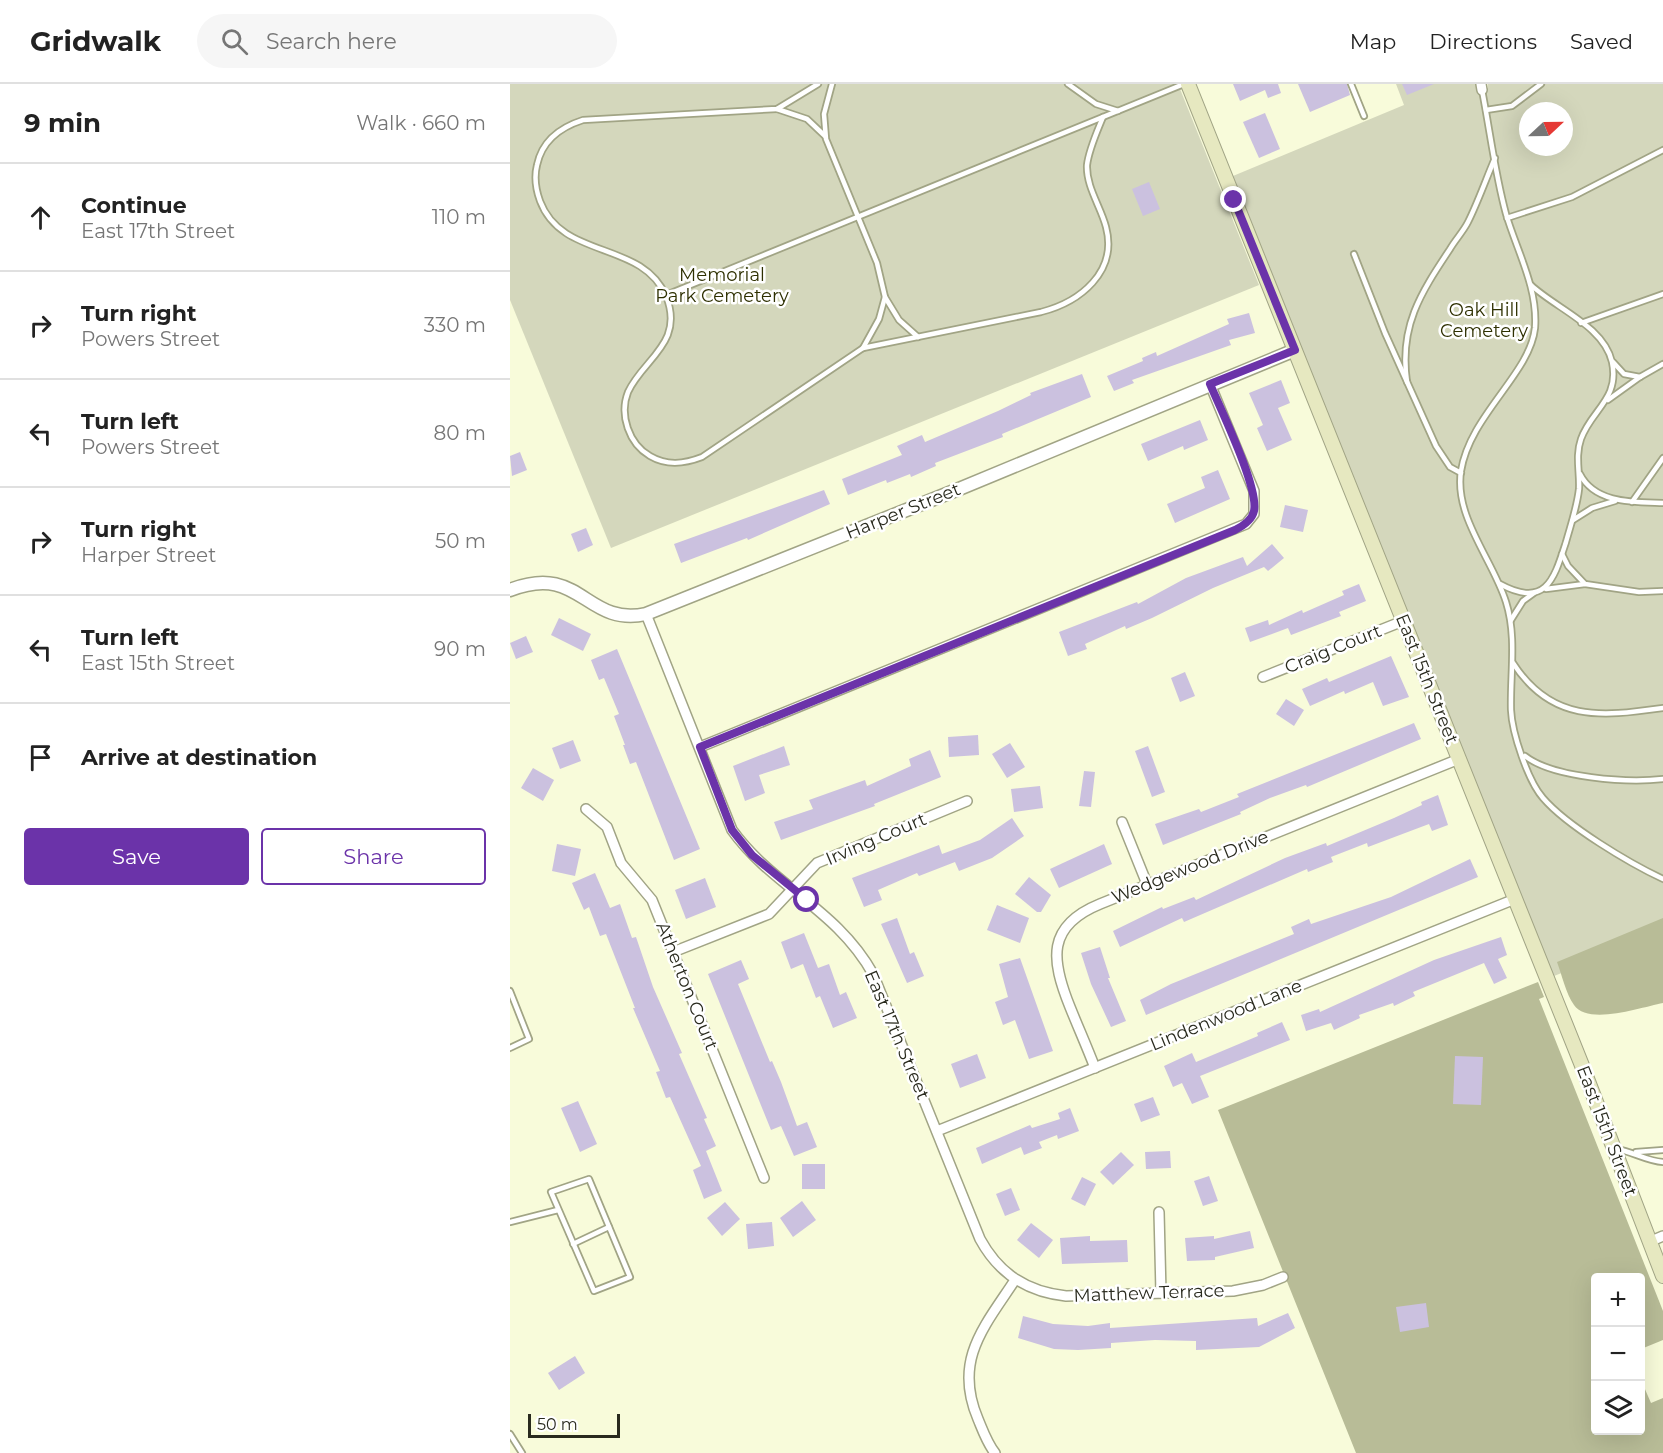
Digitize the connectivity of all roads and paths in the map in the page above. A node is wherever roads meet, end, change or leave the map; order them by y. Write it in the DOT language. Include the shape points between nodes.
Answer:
graph roads {
  1 [pos="818,84"];
  2 [pos="832,84"];
  3 [pos="1068,84"];
  4 [pos="1186,84"];
  5 [pos="1351,84"];
  6 [pos="1541,84"];
  7 [pos="1482,87"];
  8 [pos="777,109"];
  9 [pos="1486,110"];
  10 [pos="1118,111"];
  11 [pos="1364,116"];
  12 [pos="1103,117"];
  13 [pos="826,139"];
  14 [pos="1663,150"];
  15 [pos="1495,158"];
  16 [pos="858,217"];
  17 [pos="1507,218"];
  18 [pos="1354,254"];
  19 [pos="1531,285"];
  20 [pos="1663,294"];
  21 [pos="666,295"];
  22 [pos="885,297"];
  23 [pos="1581,322"];
  24 [pos="918,337"];
  25 [pos="863,348"];
  26 [pos="1295,350"];
  27 [pos="1612,361"];
  28 [pos="1663,364"];
  29 [pos="1640,376"];
  30 [pos="1407,382"];
  31 [pos="1210,384"];
  32 [pos="1606,402"];
  33 [pos="1663,458"];
  34 [pos="1578,470"];
  35 [pos="1461,473"];
  36 [pos="1615,501"];
  37 [pos="1632,502"];
  38 [pos="1663,503"];
  39 [pos="1573,520"];
  40 [pos="1563,554"];
  41 [pos="1498,583"];
  42 [pos="1585,584"];
  43 [pos="1546,589"];
  44 [pos="510,591"];
  45 [pos="1663,591"];
  46 [pos="1534,592"];
  47 [pos="646,614"];
  48 [pos="1511,620"];
  49 [pos="1403,621"];
  50 [pos="1513,663"];
  51 [pos="1263,677"];
  52 [pos="1663,708"];
  53 [pos="700,747"];
  54 [pos="1522,754"];
  55 [pos="1459,759"];
  56 [pos="1663,779"];
  57 [pos="968,801"];
  58 [pos="586,809"];
  59 [pos="1122,822"];
  60 [pos="1663,879"];
  61 [pos="1147,885"];
  62 [pos="793,889"];
  63 [pos="1515,899"];
  64 [pos="673,952"];
  65 [pos="510,991"];
  66 [pos="510,1048"];
  67 [pos="1095,1068"];
  68 [pos="937,1131"];
  69 [pos="1614,1149"];
  70 [pos="1663,1150"];
  71 [pos="1634,1152"];
  72 [pos="1663,1162"];
  73 [pos="764,1178"];
  74 [pos="558,1210"];
  75 [pos="1159,1212"];
  76 [pos="510,1222"];
  77 [pos="609,1227"];
  78 [pos="1663,1236"];
  79 [pos="1649,1242"];
  80 [pos="573,1244"];
  81 [pos="1663,1276"];
  82 [pos="1283,1277"];
  83 [pos="1015,1280"];
  84 [pos="1161,1293"];
  85 [pos="510,1434"];
  86 [pos="522,1453"];
  87 [pos="994,1453"];
  1 -- 8 [label="lane"];
  2 -- 13 [label="lane" via="825,114"];
  3 -- 10 [label="lane" via="1096,104"];
  4 -- 10 [label="lane"];
  4 -- 26 [label="main road, East 15th Street"];
  5 -- 11 [label="lane"];
  6 -- 9 [label="lane" via="1512,106"];
  7 -- 9 [label="lane"];
  8 -- 13 [label="lane" via="807,118"];
  8 -- 21 [label="lane" via="583,120 561,131 544,147 538,158 536,181 550,220 571,238 644,268"];
  9 -- 15 [label="lane"];
  10 -- 12 [label="lane"];
  12 -- 16 [label="lane"];
  12 -- 24 [label="lane" via="1087,166 1109,241 1107,259 1092,284 1073,301 1054,309"];
  13 -- 16 [label="lane"];
  14 -- 17 [label="lane" via="1572,197"];
  15 -- 17 [label="lane"];
  15 -- 30 [label="lane" via="1467,224 1435,272 1412,317 1405,340"];
  16 -- 21 [label="lane"];
  16 -- 22 [label="lane" via="877,263"];
  17 -- 19 [label="lane"];
  18 -- 30 [label="lane"];
  19 -- 23 [label="lane"];
  19 -- 35 [label="lane" via="1535,307 1531,343 1478,427 1465,453"];
  20 -- 23 [label="lane"];
  21 -- 25 [label="lane" via="668,333 656,358 628,392 625,414 636,444 664,463 690,462 702,457"];
  22 -- 24 [label="lane" via="899,320"];
  22 -- 25 [label="lane" via="879,319"];
  23 -- 27 [label="lane" via="1604,345"];
  24 -- 25 [label="lane"];
  26 -- 31 [label="street, Harper Street"];
  26 -- 49 [label="main road, East 15th Street"];
  27 -- 29 [label="lane" via="1624,374"];
  27 -- 32 [label="lane" via="1613,378"];
  28 -- 29 [label="lane"];
  29 -- 32 [label="lane"];
  30 -- 35 [label="lane" via="1442,458"];
  31 -- 47 [label="street, Harper Street"];
  31 -- 53 [label="street" via="1254,491 1254,514 1246,524"];
  32 -- 34 [label="lane" via="1581,439"];
  33 -- 37 [label="lane"];
  34 -- 36 [label="lane" via="1589,485"];
  34 -- 39 [label="lane"];
  35 -- 41 [label="lane" via="1460,492 1465,510"];
  36 -- 37 [label="lane"];
  36 -- 39 [label="lane" via="1592,508"];
  37 -- 38 [label="lane"];
  39 -- 40 [label="lane"];
  40 -- 42 [label="lane" via="1568,566"];
  40 -- 43 [label="lane"];
  41 -- 46 [label="lane" via="1521,593"];
  41 -- 48 [label="lane"];
  42 -- 43 [label="lane"];
  42 -- 45 [label="lane" via="1639,592"];
  43 -- 46 [label="lane"];
  44 -- 47 [label="street, Harper Street" via="529,583 555,583 617,616"];
  46 -- 48 [label="lane"];
  47 -- 53 [label="street, East 17th Street"];
  48 -- 50 [label="lane"];
  49 -- 51 [label="street, Craig Court"];
  49 -- 55 [label="main road, East 15th Street"];
  50 -- 52 [label="lane" via="1540,696 1576,711 1599,714"];
  50 -- 54 [label="lane" via="1512,721"];
  53 -- 62 [label="street, East 17th Street" via="732,830 752,855"];
  54 -- 56 [label="lane" via="1542,766 1567,772 1621,780"];
  54 -- 60 [label="lane" via="1542,797 1556,811"];
  55 -- 61 [label="street, Wedgewood Drive"];
  55 -- 63 [label="main road, East 15th Street"];
  57 -- 62 [label="street, Irving Court" via="817,863"];
  58 -- 64 [label="street, Atherton Court" via="607,827 621,863 652,900"];
  59 -- 61 [label="street"];
  61 -- 67 [label="street, Wedgewood Drive" via="1086,910 1069,923 1058,941 1059,978"];
  62 -- 64 [label="street, Irving Court" via="769,914"];
  62 -- 68 [label="street, East 17th Street" via="834,922 862,954"];
  63 -- 67 [label="street, Lindenwood Lane"];
  63 -- 69 [label="main road, East 15th Street"];
  64 -- 73 [label="street, Atherton Court"];
  65 -- 66 [label="lane" via="530,1039"];
  67 -- 68 [label="street, Lindenwood Lane"];
  68 -- 83 [label="street, East 17th Street" via="980,1239 997,1265"];
  69 -- 71 [label="lane"];
  69 -- 79 [label="main road, East 15th Street"];
  70 -- 71 [label="lane"];
  71 -- 72 [label="lane"];
  74 -- 76 [label="lane"];
  74 -- 77 [label="lane" via="551,1192 589,1179"];
  74 -- 80 [label="lane"];
  75 -- 84 [label="street"];
  77 -- 80 [label="lane"];
  77 -- 80 [label="lane" via="630,1277 594,1291"];
  78 -- 79 [label="street"];
  79 -- 81 [label="main road, East 15th Street"];
  82 -- 84 [label="street, Matthew Terrace" via="1248,1289"];
  83 -- 84 [label="street, Matthew Terrace" via="1040,1293 1066,1296"];
  83 -- 87 [label="street" via="979,1334 969,1363 970,1396"];
  85 -- 86 [label="lane"];
}
